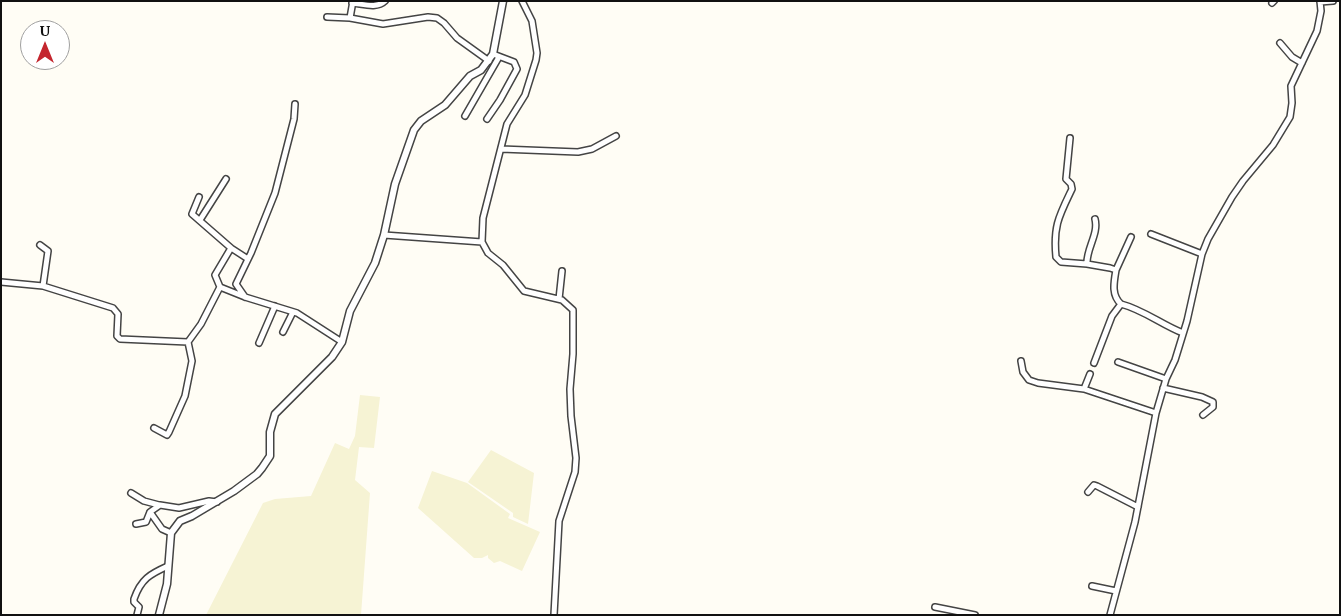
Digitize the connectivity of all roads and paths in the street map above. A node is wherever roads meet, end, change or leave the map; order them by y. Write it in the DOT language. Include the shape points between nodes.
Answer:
graph roads {
  1 [pos="385,1"];
  2 [pos="503,1"];
  3 [pos="522,1"];
  4 [pos="1320,1"];
  5 [pos="1333,1"];
  6 [pos="353,2"];
  7 [pos="327,17"];
  8 [pos="350,18"];
  9 [pos="1280,43"];
  10 [pos="496,55"];
  11 [pos="488,62"];
  12 [pos="1302,63"];
  13 [pos="295,104"];
  14 [pos="465,116"];
  15 [pos="487,119"];
  16 [pos="616,136"];
  17 [pos="1070,138"];
  18 [pos="501,149"];
  19 [pos="226,178"];
  20 [pos="199,197"];
  21 [pos="1095,219"];
  22 [pos="200,220"];
  23 [pos="1151,234"];
  24 [pos="384,235"];
  25 [pos="1131,237"];
  26 [pos="482,242"];
  27 [pos="40,245"];
  28 [pos="231,248"];
  29 [pos="1202,254"];
  30 [pos="248,259"];
  31 [pos="1087,264"];
  32 [pos="562,270"];
  33 [pos="1116,270"];
  34 [pos="1,282"];
  35 [pos="42,286"];
  36 [pos="220,287"];
  37 [pos="245,297"];
  38 [pos="559,299"];
  39 [pos="1121,304"];
  40 [pos="275,306"];
  41 [pos="293,312"];
  42 [pos="283,332"];
  43 [pos="1183,333"];
  44 [pos="188,342"];
  45 [pos="342,342"];
  46 [pos="259,343"];
  47 [pos="1020,361"];
  48 [pos="1118,362"];
  49 [pos="1094,363"];
  50 [pos="1090,374"];
  51 [pos="1166,379"];
  52 [pos="1163,388"];
  53 [pos="1084,389"];
  54 [pos="1156,414"];
  55 [pos="1203,415"];
  56 [pos="154,428"];
  57 [pos="1088,492"];
  58 [pos="131,494"];
  59 [pos="217,502"];
  60 [pos="160,506"];
  61 [pos="1138,507"];
  62 [pos="150,512"];
  63 [pos="136,524"];
  64 [pos="170,533"];
  65 [pos="168,566"];
  66 [pos="1092,586"];
  67 [pos="1116,591"];
  68 [pos="935,607"];
  69 [pos="137,615"];
  70 [pos="159,615"];
  71 [pos="554,615"];
  72 [pos="975,615"];
  73 [pos="1110,615"];
  1 -- 6 [label="street" via="374,6"];
  2 -- 10 [label="street"];
  3 -- 18 [label="street" via="532,20 538,53 525,94 507,124"];
  4 -- 5 [label="street"];
  4 -- 12 [label="street" via="1316,31"];
  6 -- 8 [label="street"];
  7 -- 8 [label="street"];
  8 -- 11 [label="street" via="384,24 436,18"];
  9 -- 12 [label="street"];
  10 -- 11 [label="street"];
  10 -- 14 [label="street"];
  10 -- 15 [label="street" via="514,62 517,69"];
  11 -- 24 [label="street" via="414,130 395,184"];
  12 -- 29 [label="street" via="1291,86 1290,117 1273,145 1232,197"];
  13 -- 30 [label="street" via="275,193"];
  16 -- 18 [label="street" via="592,149 578,152"];
  17 -- 31 [label="street" via="1066,179 1072,189 1056,225 1056,257 1061,262"];
  18 -- 26 [label="street" via="483,218"];
  19 -- 22 [label="street"];
  20 -- 22 [label="street" via="192,214"];
  21 -- 31 [label="street"];
  22 -- 28 [label="street"];
  23 -- 29 [label="street"];
  24 -- 26 [label="street"];
  24 -- 45 [label="street" via="373,268 350,312"];
  25 -- 33 [label="street"];
  26 -- 38 [label="street" via="488,253 503,265 524,291"];
  27 -- 35 [label="street" via="48,251"];
  28 -- 30 [label="street"];
  28 -- 36 [label="street" via="215,275"];
  29 -- 43 [label="street"];
  30 -- 37 [label="street" via="236,284"];
  31 -- 33 [label="street"];
  32 -- 38 [label="street"];
  33 -- 39 [label="street" via="1114,290"];
  34 -- 35 [label="street"];
  35 -- 44 [label="street" via="113,308 118,314 117,336 120,339"];
  36 -- 37 [label="street"];
  36 -- 44 [label="street"];
  37 -- 40 [label="street"];
  38 -- 71 [label="street" via="571,307 574,315 570,389 576,458 575,472 559,521"];
  39 -- 43 [label="street" via="1142,311"];
  39 -- 49 [label="street" via="1112,316"];
  40 -- 41 [label="street"];
  40 -- 46 [label="street"];
  41 -- 42 [label="street"];
  41 -- 45 [label="street"];
  43 -- 51 [label="street"];
  44 -- 56 [label="street" via="192,361 185,396 169,432 166,435"];
  45 -- 59 [label="street" via="332,357 275,414 270,432 270,456 262,468"];
  47 -- 53 [label="street" via="1029,380"];
  48 -- 51 [label="street"];
  50 -- 53 [label="street"];
  51 -- 52 [label="street"];
  52 -- 54 [label="street"];
  52 -- 55 [label="street" via="1212,402 1213,407"];
  53 -- 54 [label="street"];
  54 -- 61 [label="street"];
  57 -- 61 [label="street" via="1097,486"];
  58 -- 60 [label="street"];
  59 -- 60 [label="street" via="179,508"];
  59 -- 64 [label="street" via="180,521"];
  60 -- 62 [label="street"];
  61 -- 67 [label="street"];
  62 -- 63 [label="street" via="146,522"];
  62 -- 64 [label="street" via="162,529"];
  64 -- 65 [label="street"];
  65 -- 69 [label="street" via="142,581 134,599 139,609"];
  65 -- 70 [label="street"];
  66 -- 67 [label="street"];
  67 -- 73 [label="street"];
  68 -- 72 [label="street"];
}
